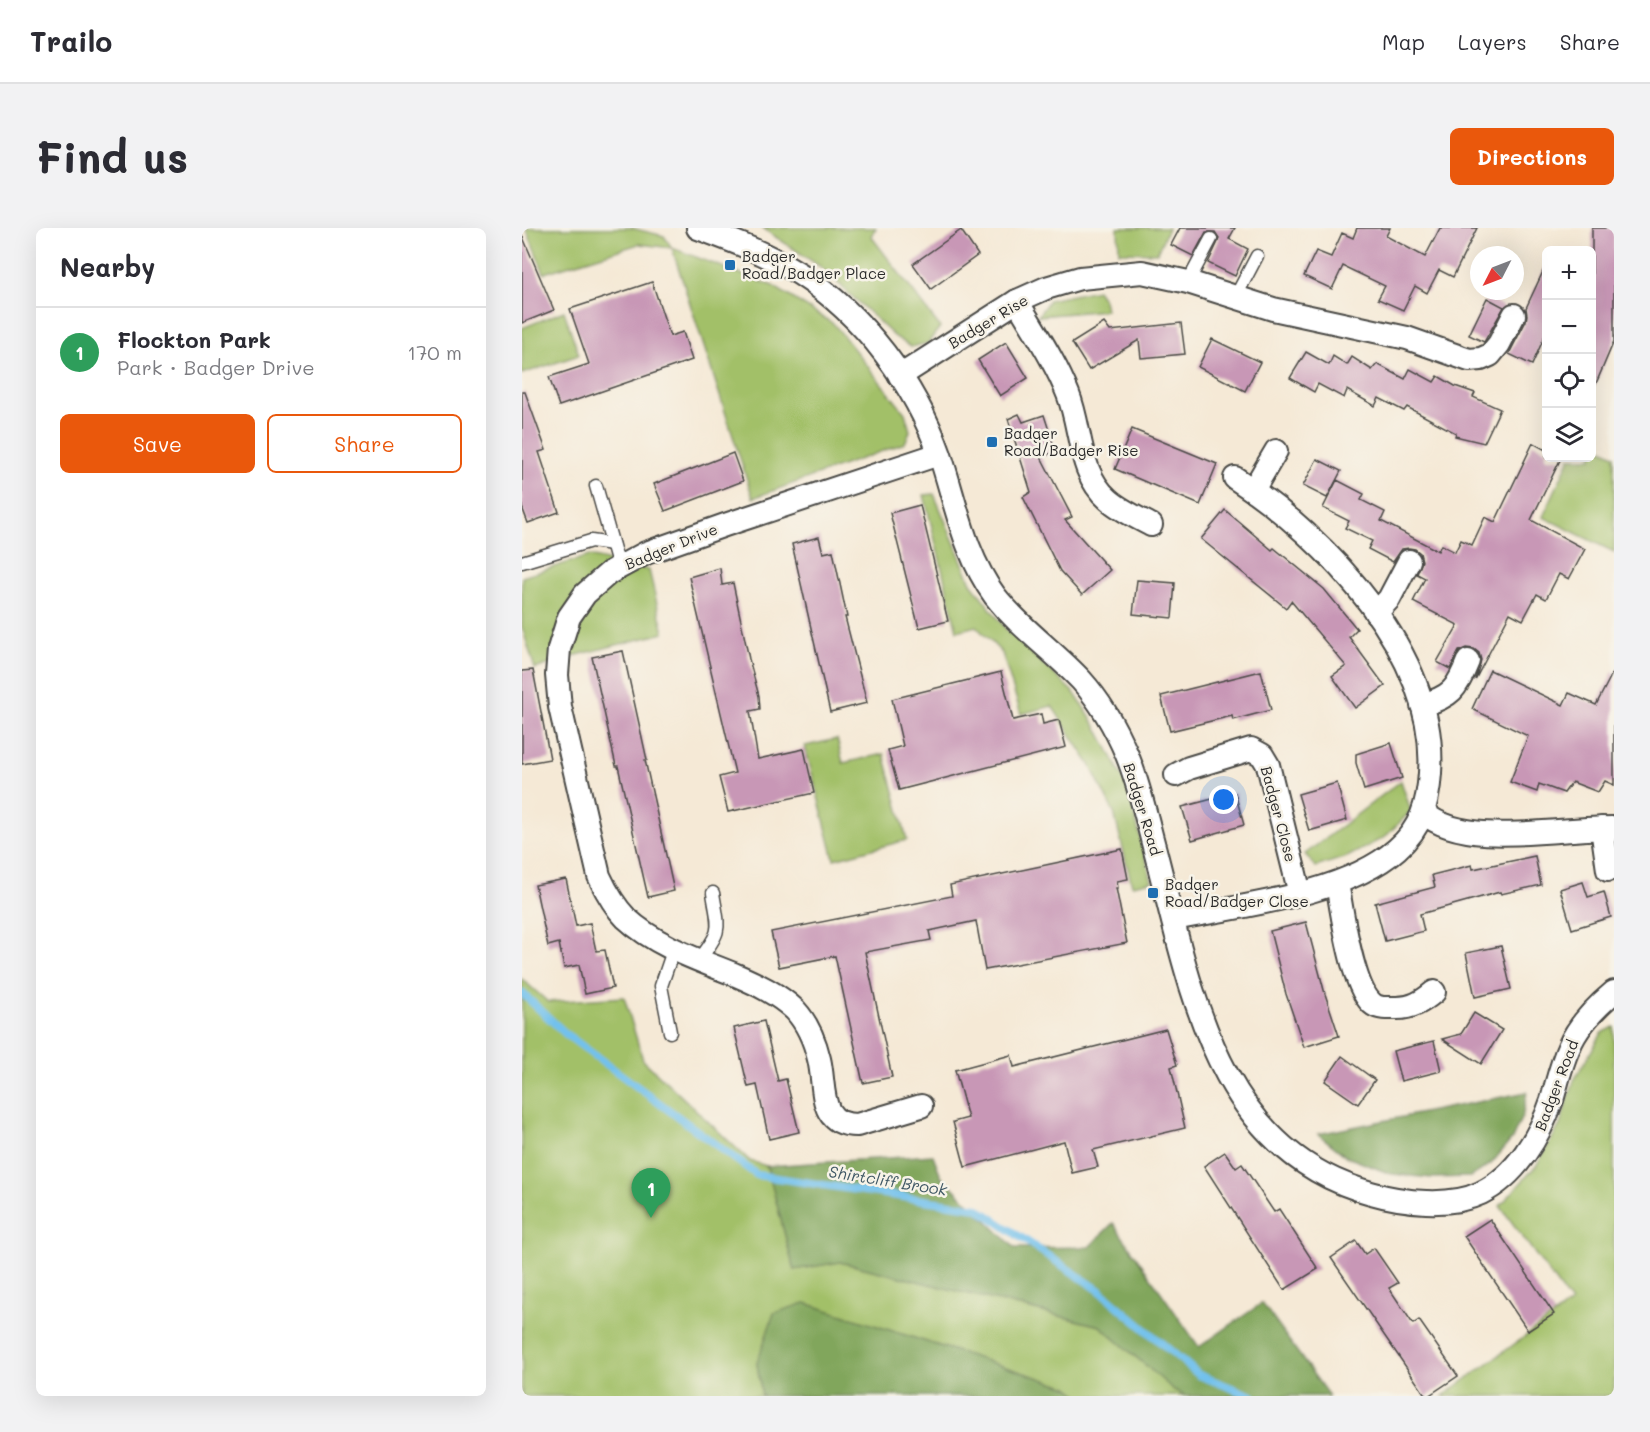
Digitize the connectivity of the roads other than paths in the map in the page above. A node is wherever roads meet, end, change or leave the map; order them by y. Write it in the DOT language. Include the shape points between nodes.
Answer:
graph roads {
  1 [pos="698,228"];
  2 [pos="1211,239"];
  3 [pos="1257,256"];
  4 [pos="1188,282"];
  5 [pos="1236,296"];
  6 [pos="1017,301"];
  7 [pos="1514,315"];
  8 [pos="900,376"];
  9 [pos="1276,451"];
  10 [pos="939,454"];
  11 [pos="596,486"];
  12 [pos="1151,525"];
  13 [pos="612,544"];
  14 [pos="1408,561"];
  15 [pos="522,562"];
  16 [pos="619,567"];
  17 [pos="1376,613"];
  18 [pos="1468,661"];
  19 [pos="1422,705"];
  20 [pos="1176,775"];
  21 [pos="1424,813"];
  22 [pos="1608,828"];
  23 [pos="1608,870"];
  24 [pos="1337,883"];
  25 [pos="713,893"];
  26 [pos="1300,894"];
  27 [pos="1173,919"];
  28 [pos="674,948"];
  29 [pos="699,960"];
  30 [pos="1434,992"];
  31 [pos="1614,992"];
  32 [pos="1614,1006"];
  33 [pos="1589,1017"];
  34 [pos="670,1032"];
  35 [pos="921,1106"];
  1 -- 8 [label="street, Badger Road" via="765,255 801,275 858,324"];
  2 -- 4 [label="lane"];
  3 -- 5 [label="lane"];
  4 -- 5 [label="street, Badger Rise"];
  4 -- 6 [label="street, Badger Rise" via="1142,272 1080,278"];
  5 -- 7 [label="street, Badger Rise" via="1273,309 1407,338 1469,360 1490,355"];
  6 -- 8 [label="street, Badger Rise"];
  6 -- 12 [label="street" via="1068,395 1086,468 1095,485 1114,504"];
  8 -- 10 [label="street, Badger Road"];
  9 -- 17 [label="street" via="1244,484 1305,533 1347,575"];
  10 -- 16 [label="street, Badger Drive" via="725,525 646,553"];
  10 -- 27 [label="street, Badger Road" via="961,528 975,563 995,596 1082,681 1108,718 1127,756 1144,808"];
  11 -- 13 [label="lane"];
  13 -- 15 [label="lane" via="591,541"];
  13 -- 16 [label="lane"];
  14 -- 17 [label="street" via="1389,599"];
  16 -- 28 [label="street, Badger Drive" via="585,594 569,617 559,648 560,707 599,876 625,917"];
  17 -- 19 [label="street" via="1408,667"];
  18 -- 19 [label="street" via="1452,692"];
  19 -- 21 [label="street" via="1431,763"];
  20 -- 26 [label="street, Badger Close" via="1251,749 1262,755 1268,765"];
  21 -- 22 [label="street" via="1434,821 1490,834"];
  21 -- 24 [label="street" via="1397,849 1370,869"];
  22 -- 23 [label="street"];
  24 -- 26 [label="street"];
  24 -- 30 [label="street" via="1354,970 1374,1005 1409,1008"];
  25 -- 29 [label="lane" via="719,929"];
  26 -- 27 [label="street"];
  27 -- 33 [label="street, Badger Road" via="1203,1020 1235,1091 1257,1122 1282,1148 1313,1170 1377,1195 1407,1201 1460,1200 1498,1183 1533,1142 1551,1103 1568,1047"];
  28 -- 29 [label="street, Badger Drive"];
  28 -- 34 [label="lane" via="661,986"];
  29 -- 35 [label="street, Badger Drive" via="773,993 796,1011 810,1032 827,1110 836,1120 857,1125"];
  31 -- 33 [label="street, Badger Road"];
  32 -- 33 [label="street"];
}
